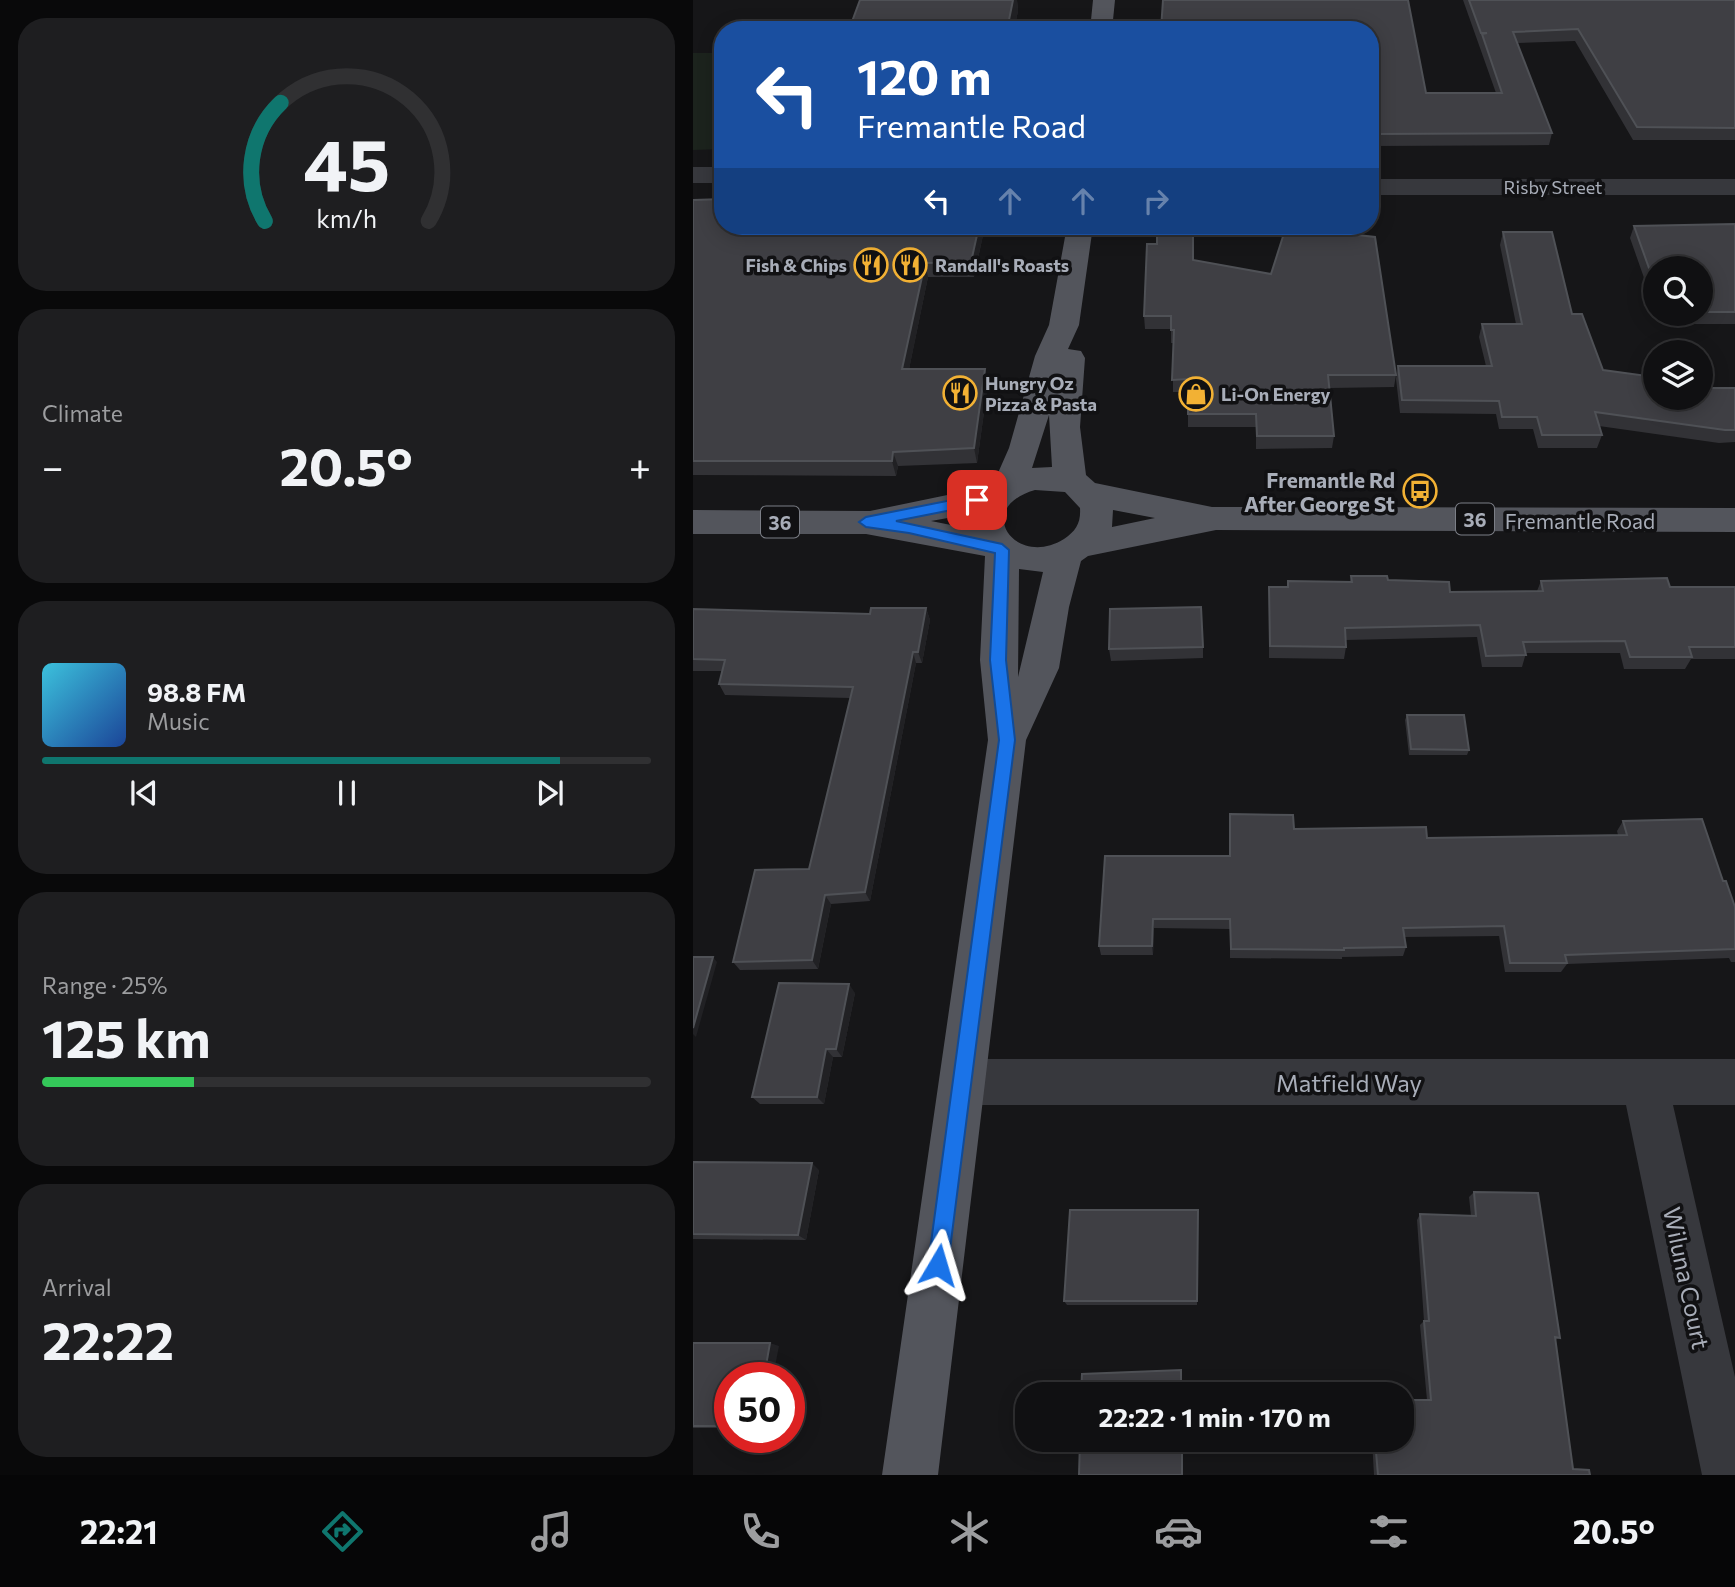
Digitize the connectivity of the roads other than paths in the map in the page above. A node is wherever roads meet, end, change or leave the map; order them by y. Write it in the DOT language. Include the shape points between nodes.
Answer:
graph roads {
  1 [pos="1104,0"];
  2 [pos="1102,21"];
  3 [pos="693,175"];
  4 [pos="714,175"];
  5 [pos="1379,187"];
  6 [pos="1735,187"];
  7 [pos="1078,235"];
  8 [pos="1063,325"];
  9 [pos="1079,488"];
  10 [pos="1002,492"];
  11 [pos="1216,519"];
  12 [pos="1735,520"];
  13 [pos="693,522"];
  14 [pos="866,522"];
  15 [pos="999,548"];
  16 [pos="1074,549"];
  17 [pos="1007,740"];
  18 [pos="962,1082"];
  19 [pos="1644,1082"];
  20 [pos="1735,1082"];
  21 [pos="910,1475"];
  22 [pos="1730,1475"];
  1 -- 2 [label="main road"];
  3 -- 4 [label="street"];
  5 -- 6 [label="street, Risby Street"];
  7 -- 8 [label="main road"];
  8 -- 9 [label="main road" via="1070,356 1063,427"];
  8 -- 10 [label="main road" via="1025,448"];
  9 -- 10 [label="main road" via="1042,478"];
  9 -- 11 [label="main road, Fremantle Road / 36"];
  9 -- 16 [label="main road" via="1097,505 1098,519 1093,533"];
  10 -- 14 [label="main road, 36"];
  10 -- 15 [label="main road" via="987,509 984,522 987,535"];
  11 -- 12 [label="main road, Fremantle Road / 36"];
  11 -- 16 [label="main road, Fremantle Road / 36"];
  13 -- 14 [label="main road, 36"];
  14 -- 15 [label="main road, 36"];
  15 -- 16 [label="main road" via="1028,559 1047,559"];
  15 -- 17 [label="main road" via="998,660"];
  16 -- 17 [label="main road" via="1051,607 1041,668"];
  17 -- 18 [label="main road"];
  18 -- 19 [label="street, Matfield Way"];
  18 -- 21 [label="main road"];
  19 -- 20 [label="street, Matfield Way"];
  19 -- 22 [label="street, Wiluna Court"];
}
